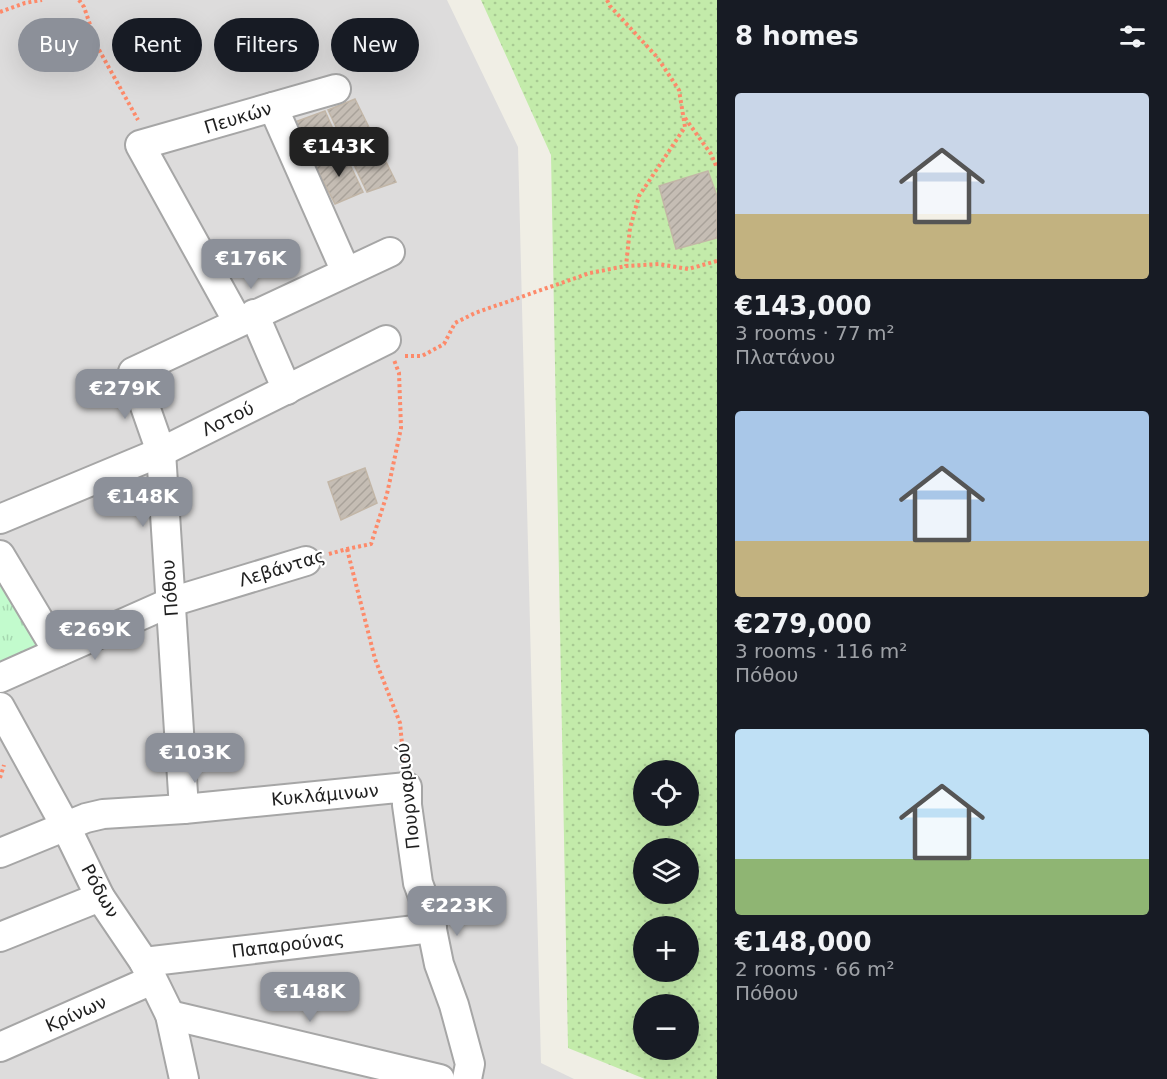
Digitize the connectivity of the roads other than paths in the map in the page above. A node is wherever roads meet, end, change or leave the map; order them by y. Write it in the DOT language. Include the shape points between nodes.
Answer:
graph roads {
  1 [pos="336,89"];
  2 [pos="273,107"];
  3 [pos="390,252"];
  4 [pos="346,272"];
  5 [pos="246,318"];
  6 [pos="386,340"];
  7 [pos="287,390"];
  8 [pos="161,452"];
  9 [pos="0,519"];
  10 [pos="0,555"];
  11 [pos="306,561"];
  12 [pos="171,602"];
  13 [pos="58,652"];
  14 [pos="0,678"];
  15 [pos="0,707"];
  16 [pos="407,787"];
  17 [pos="184,809"];
  18 [pos="66,827"];
  19 [pos="0,853"];
  20 [pos="100,897"];
  21 [pos="432,928"];
  22 [pos="0,937"];
  23 [pos="148,971"];
  24 [pos="170,1015"];
  25 [pos="0,1047"];
  26 [pos="367,1070"];
  27 [pos="440,1078"];
  28 [pos="184,1079"];
  29 [pos="467,1079"];
  1 -- 2 [label="street, Πευκών"];
  2 -- 4 [label="street"];
  2 -- 5 [label="street, Πευκών" via="144,145"];
  3 -- 4 [label="street"];
  4 -- 5 [label="street"];
  5 -- 7 [label="street"];
  5 -- 8 [label="street, Πόθου" via="133,372"];
  6 -- 7 [label="street, Λοτού"];
  7 -- 8 [label="street, Λοτού"];
  8 -- 9 [label="street, Λοτού"];
  8 -- 12 [label="street, Πόθου"];
  10 -- 13 [label="street"];
  11 -- 12 [label="street, Λεβάντας"];
  12 -- 13 [label="street, Λεβάντας"];
  12 -- 17 [label="street, Πόθου"];
  13 -- 14 [label="street, Λεβάντας"];
  15 -- 18 [label="street, Ρόδων"];
  16 -- 17 [label="street, Κυκλάμινων"];
  16 -- 21 [label="street, Πουρναριού" via="418,883"];
  17 -- 18 [label="street, Κυκλάμινων" via="103,814"];
  18 -- 19 [label="street, Κυκλάμινων"];
  18 -- 20 [label="street, Ρόδων"];
  20 -- 22 [label="street"];
  20 -- 23 [label="street, Ρόδων"];
  21 -- 23 [label="street, Παπαρούνας"];
  21 -- 29 [label="street, Πουρναριού" via="470,1064"];
  23 -- 24 [label="street, Ρόδων"];
  23 -- 25 [label="street, Κρίνων"];
  24 -- 26 [label="street"];
  24 -- 28 [label="street, Ρόδων"];
  26 -- 27 [label="street"];
}
